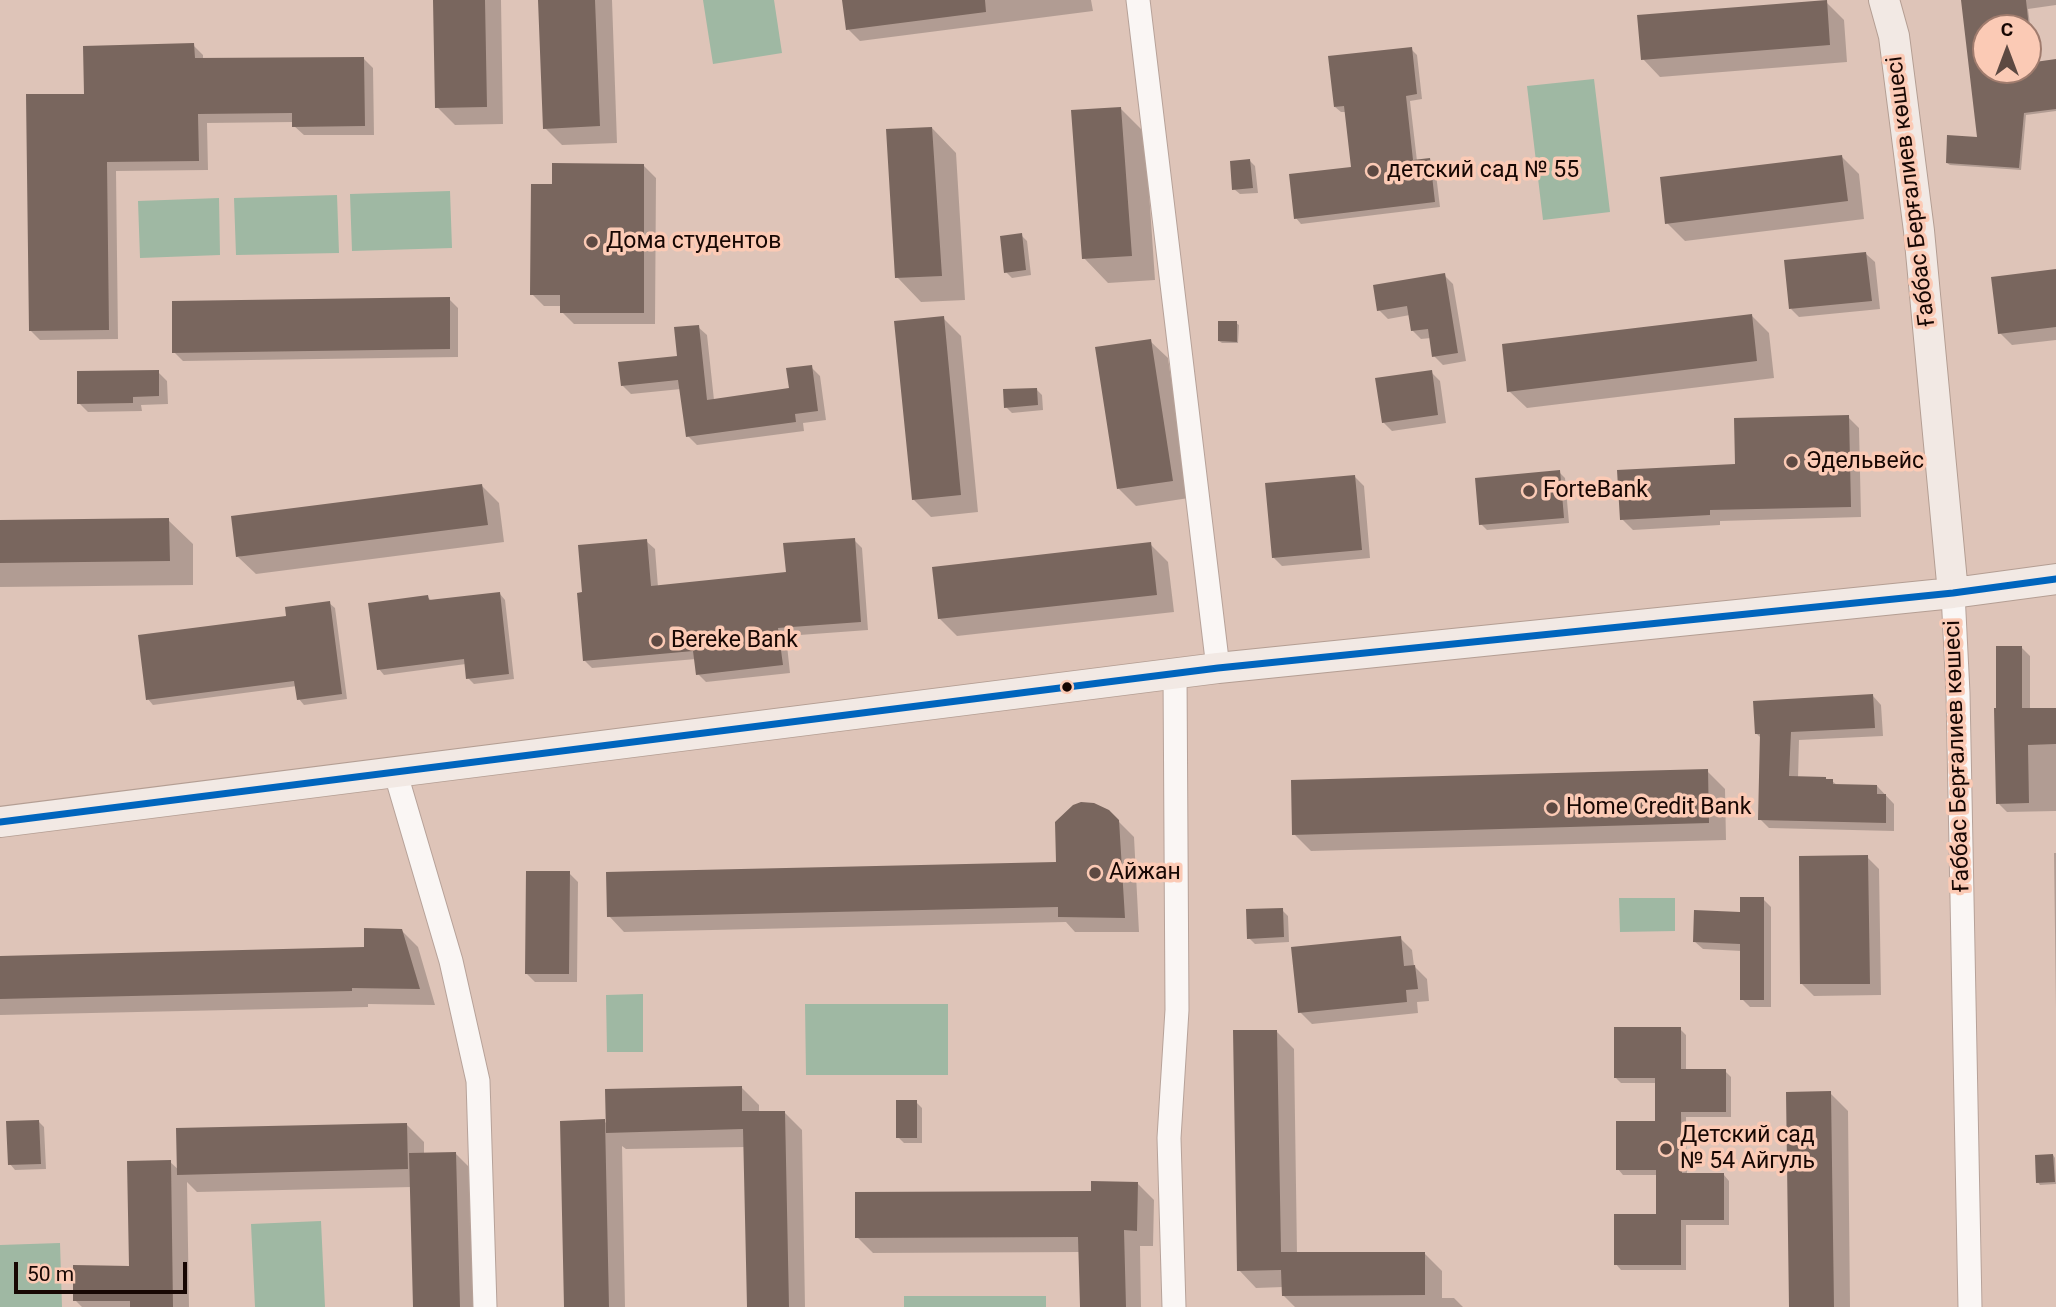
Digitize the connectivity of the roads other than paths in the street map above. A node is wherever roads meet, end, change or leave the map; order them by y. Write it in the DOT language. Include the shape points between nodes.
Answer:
graph roads {
  1 [pos="1138,0"];
  2 [pos="1884,0"];
  3 [pos="2056,579"];
  4 [pos="1953,593"];
  5 [pos="1218,668"];
  6 [pos="1175,673"];
  7 [pos="395,771"];
  8 [pos="0,822"];
  9 [pos="485,1307"];
  10 [pos="1174,1307"];
  11 [pos="1970,1307"];
  1 -- 5 [label="street"];
  2 -- 4 [label="main road, Ғаббас Берғалиев көшесі" via="1894,36 1919,231"];
  3 -- 4 [label="main road"];
  4 -- 5 [label="main road"];
  4 -- 11 [label="street, Ғаббас Берғалиев көшесі"];
  5 -- 6 [label="main road"];
  6 -- 7 [label="main road"];
  6 -- 10 [label="street" via="1177,1010 1169,1138"];
  7 -- 8 [label="main road"];
  7 -- 9 [label="street" via="451,961 478,1081"];
}
